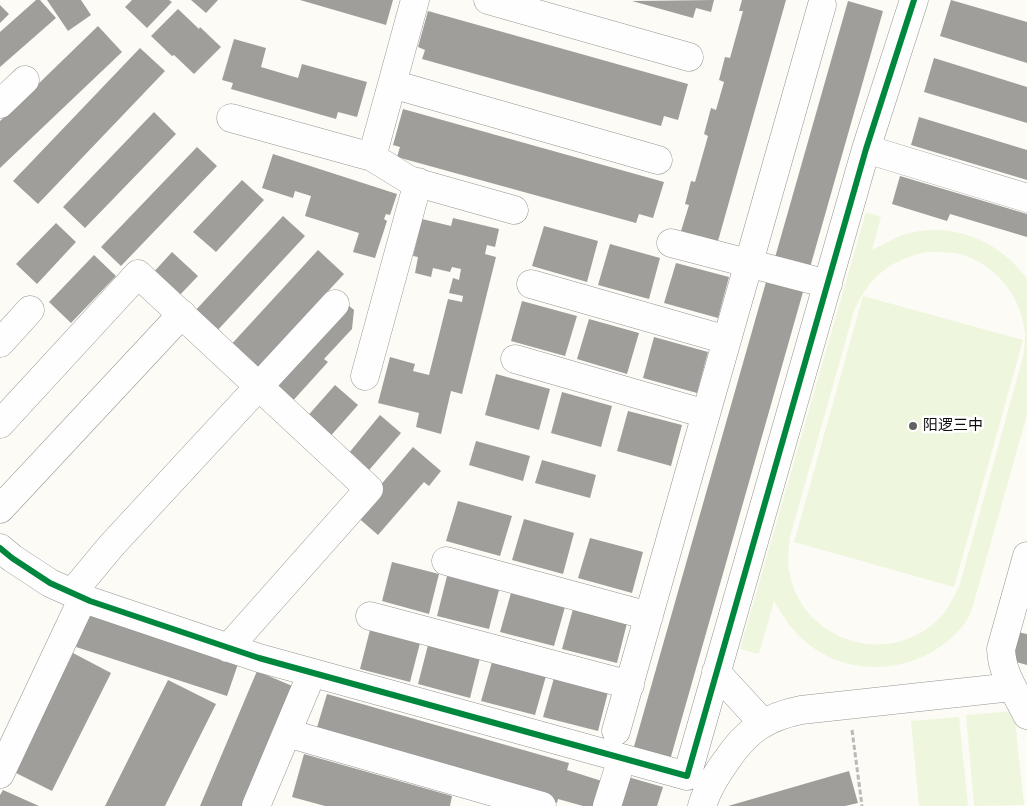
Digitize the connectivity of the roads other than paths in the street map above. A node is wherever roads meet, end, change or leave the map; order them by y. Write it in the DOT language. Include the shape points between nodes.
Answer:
graph roads {
  1 [pos="415,0"];
  2 [pos="488,0"];
  3 [pos="914,0"];
  4 [pos="822,5"];
  5 [pos="689,57"];
  6 [pos="25,80"];
  7 [pos="392,84"];
  8 [pos="0,104"];
  9 [pos="231,118"];
  10 [pos="866,149"];
  11 [pos="372,157"];
  12 [pos="658,160"];
  13 [pos="418,182"];
  14 [pos="1027,198"];
  15 [pos="514,210"];
  16 [pos="671,243"];
  17 [pos="749,263"];
  18 [pos="531,284"];
  19 [pos="828,284"];
  20 [pos="335,304"];
  21 [pos="30,310"];
  22 [pos="182,314"];
  23 [pos="727,340"];
  24 [pos="0,344"];
  25 [pos="515,359"];
  26 [pos="366,376"];
  27 [pos="259,386"];
  28 [pos="706,414"];
  29 [pos="0,424"];
  30 [pos="0,509"];
  31 [pos="0,548"];
  32 [pos="1027,556"];
  33 [pos="446,561"];
  34 [pos="77,595"];
  35 [pos="370,616"];
  36 [pos="649,616"];
  37 [pos="228,648"];
  38 [pos="716,672"];
  39 [pos="312,673"];
  40 [pos="630,685"];
  41 [pos="1012,687"];
  42 [pos="1027,715"];
  43 [pos="763,723"];
  44 [pos="616,731"];
  45 [pos="287,734"];
  46 [pos="622,758"];
  47 [pos="0,774"];
  48 [pos="459,795"];
  49 [pos="256,806"];
  50 [pos="542,806"];
  51 [pos="607,806"];
  52 [pos="702,806"];
  1 -- 7 [label="street"];
  2 -- 5 [label="street"];
  3 -- 10 [label="street"];
  4 -- 17 [label="street"];
  6 -- 8 [label="street"];
  7 -- 11 [label="street"];
  7 -- 12 [label="street"];
  9 -- 11 [label="street"];
  10 -- 14 [label="street"];
  10 -- 19 [label="street"];
  11 -- 13 [label="street"];
  13 -- 15 [label="street"];
  13 -- 26 [label="street"];
  16 -- 17 [label="street"];
  17 -- 19 [label="street"];
  17 -- 23 [label="street"];
  18 -- 23 [label="street"];
  19 -- 38 [label="street"];
  20 -- 27 [label="street"];
  21 -- 24 [label="street"];
  22 -- 27 [label="street"];
  22 -- 29 [label="street" via="138,274"];
  22 -- 30 [label="street"];
  23 -- 28 [label="street"];
  25 -- 28 [label="street"];
  27 -- 34 [label="street" via="111,546"];
  27 -- 37 [label="street" via="369,489"];
  28 -- 36 [label="street"];
  31 -- 34 [label="street" via="50,583"];
  32 -- 41 [label="street" via="1001,649 1002,663"];
  33 -- 36 [label="street"];
  34 -- 37 [label="street"];
  34 -- 47 [label="street"];
  35 -- 40 [label="street"];
  36 -- 40 [label="street"];
  37 -- 39 [label="street"];
  38 -- 43 [label="street"];
  38 -- 46 [label="street" via="687,776"];
  39 -- 45 [label="street"];
  39 -- 46 [label="street"];
  40 -- 44 [label="street"];
  41 -- 42 [label="street"];
  41 -- 43 [label="street" via="788,713"];
  43 -- 52 [label="street" via="736,746 716,775"];
  45 -- 48 [label="street"];
  45 -- 49 [label="street"];
  46 -- 51 [label="street"];
  48 -- 50 [label="street"];
}
